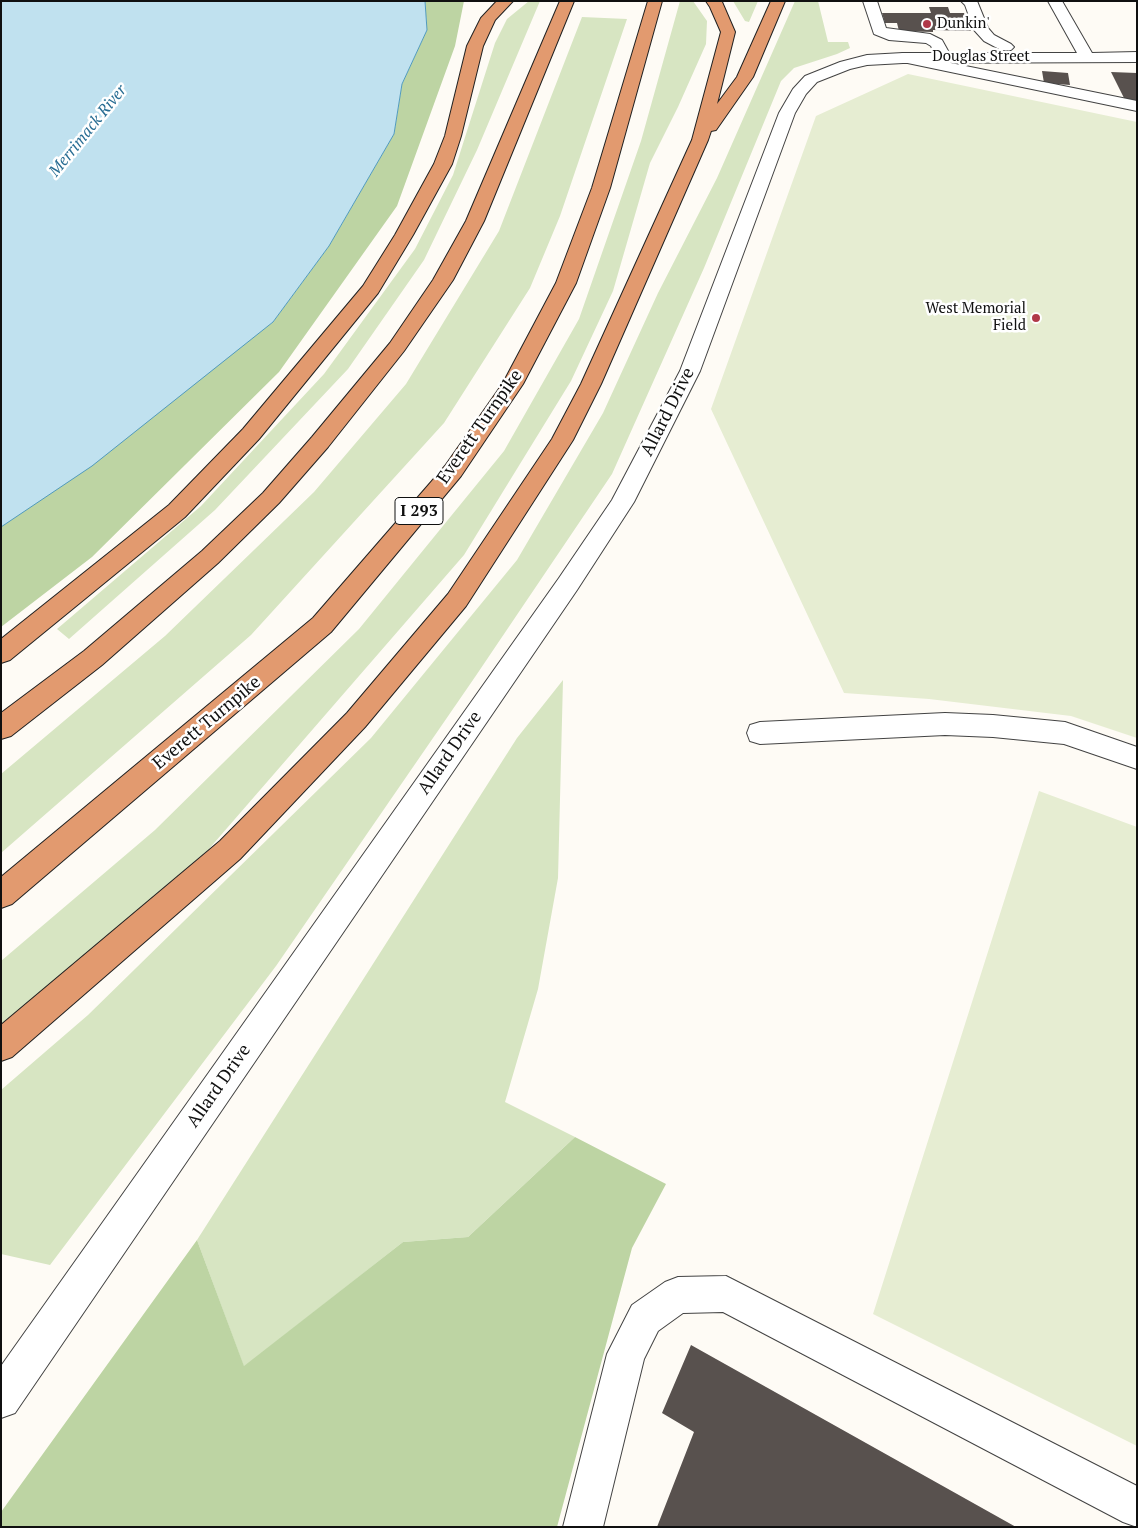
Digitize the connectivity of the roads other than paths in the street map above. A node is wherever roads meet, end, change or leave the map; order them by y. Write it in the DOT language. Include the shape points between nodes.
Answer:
graph roads {
  1 [pos="506,1"];
  2 [pos="567,1"];
  3 [pos="655,1"];
  4 [pos="713,1"];
  5 [pos="778,1"];
  6 [pos="870,1"];
  7 [pos="968,1"];
  8 [pos="1055,1"];
  9 [pos="1006,47"];
  10 [pos="1087,57"];
  11 [pos="1137,57"];
  12 [pos="903,58"];
  13 [pos="944,58"];
  14 [pos="826,72"];
  15 [pos="1137,106"];
  16 [pos="700,140"];
  17 [pos="1,653"];
  18 [pos="1,728"];
  19 [pos="760,733"];
  20 [pos="1137,758"];
  21 [pos="1,895"];
  22 [pos="1,1046"];
  23 [pos="1,1399"];
  24 [pos="1137,1508"];
  25 [pos="583,1527"];
  1 -- 17 [label="highway" via="488,18 475,46 443,164 371,288 251,434 177,511"];
  2 -- 18 [label="highway" via="475,221 443,280 398,347 271,498 93,658"];
  3 -- 21 [label="highway, Everett Turnpike / I 293" via="601,188 566,283 513,384 453,471 322,625"];
  4 -- 16 [label="highway" via="728,32"];
  5 -- 16 [label="highway" via="745,77"];
  6 -- 13 [label="street" via="879,31 889,36 930,39 937,42"];
  7 -- 9 [label="street" via="981,30 988,38"];
  8 -- 10 [label="street"];
  10 -- 11 [label="street, Douglas Street"];
  10 -- 13 [label="street, Douglas Street"];
  12 -- 13 [label="street, Douglas Street"];
  12 -- 14 [label="street, Douglas Street" via="867,60"];
  12 -- 15 [label="street"];
  14 -- 23 [label="street, Allard Drive" via="811,79 787,113 690,371 622,502"];
  16 -- 22 [label="highway" via="591,384 562,440 457,600 356,720 230,850"];
  19 -- 20 [label="street" via="945,724 993,726 1065,733"];
  24 -- 25 [label="street" via="726,1294 678,1295 645,1318 626,1354"];
}
